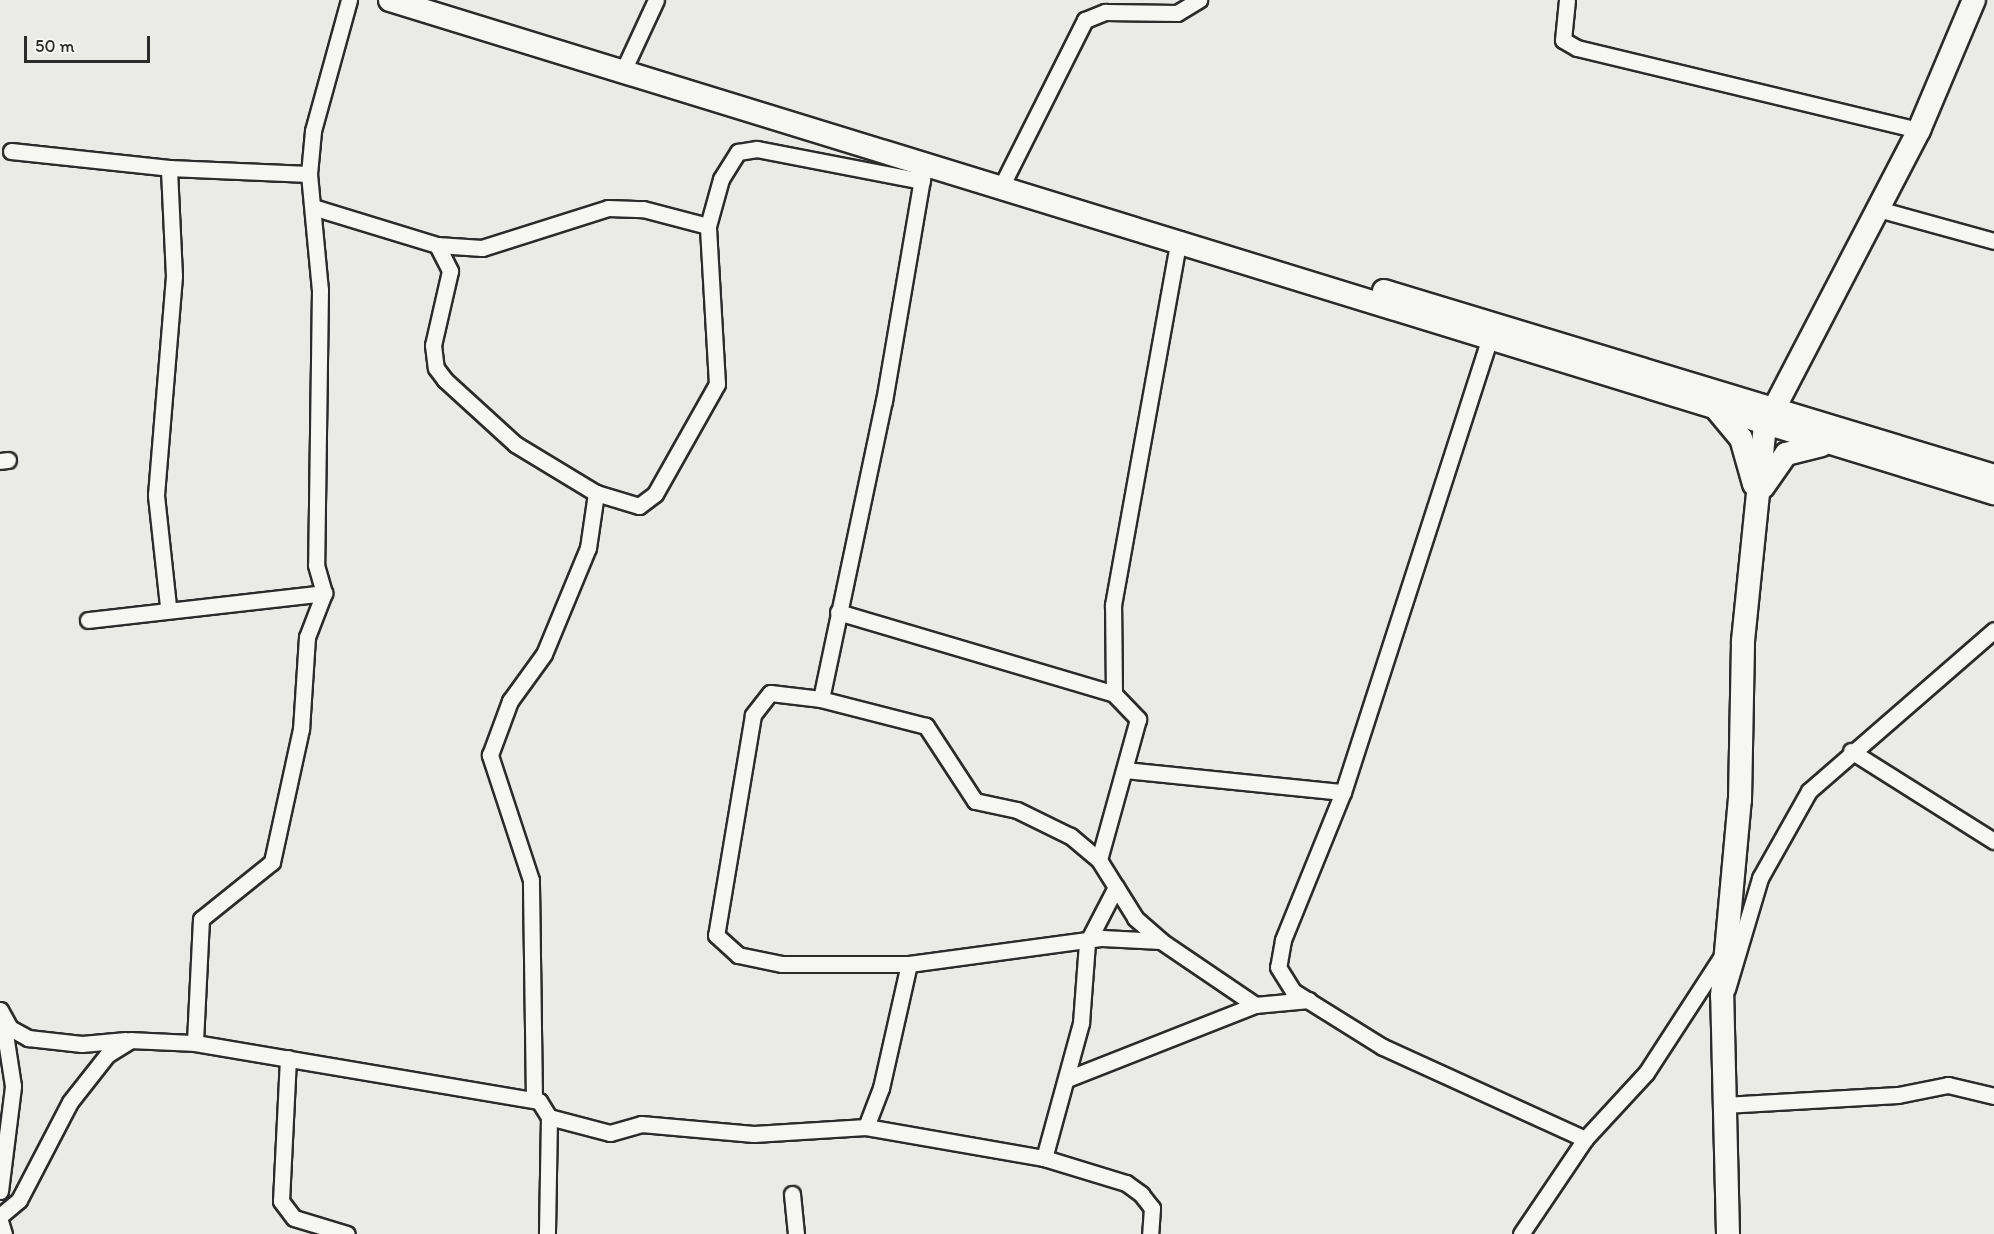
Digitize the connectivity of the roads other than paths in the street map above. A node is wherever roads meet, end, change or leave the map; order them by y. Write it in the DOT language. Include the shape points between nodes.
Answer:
graph roads {
  1 [pos="348,0"];
  2 [pos="390,0"];
  3 [pos="657,0"];
  4 [pos="1567,0"];
  5 [pos="1974,0"];
  6 [pos="1196,1"];
  7 [pos="624,71"];
  8 [pos="1919,130"];
  9 [pos="11,151"];
  10 [pos="169,168"];
  11 [pos="923,172"];
  12 [pos="309,174"];
  13 [pos="1002,185"];
  14 [pos="316,208"];
  15 [pos="1878,209"];
  16 [pos="708,226"];
  17 [pos="1179,239"];
  18 [pos="1994,241"];
  19 [pos="437,245"];
  20 [pos="1492,332"];
  21 [pos="1718,411"];
  22 [pos="1768,417"];
  23 [pos="1827,444"];
  24 [pos="1994,476"];
  25 [pos="596,493"];
  26 [pos="1994,493"];
  27 [pos="1758,500"];
  28 [pos="324,593"];
  29 [pos="168,606"];
  30 [pos="838,612"];
  31 [pos="88,620"];
  32 [pos="1994,630"];
  33 [pos="1114,693"];
  34 [pos="821,699"];
  35 [pos="1851,751"];
  36 [pos="1125,770"];
  37 [pos="1343,792"];
  38 [pos="1994,841"];
  39 [pos="1099,860"];
  40 [pos="1116,887"];
  41 [pos="1161,941"];
  42 [pos="1087,943"];
  43 [pos="1725,951"];
  44 [pos="909,964"];
  45 [pos="1722,996"];
  46 [pos="1309,1000"];
  47 [pos="1255,1005"];
  48 [pos="2,1015"];
  49 [pos="131,1040"];
  50 [pos="195,1043"];
  51 [pos="288,1058"];
  52 [pos="1067,1080"];
  53 [pos="1994,1096"];
  54 [pos="534,1100"];
  55 [pos="1724,1105"];
  56 [pos="549,1117"];
  57 [pos="866,1127"];
  58 [pos="1585,1140"];
  59 [pos="1044,1158"];
  60 [pos="0,1191"];
  61 [pos="792,1194"];
  62 [pos="0,1216"];
  63 [pos="0,1221"];
  64 [pos="4,1234"];
  65 [pos="347,1234"];
  66 [pos="547,1234"];
  67 [pos="796,1234"];
  68 [pos="1150,1234"];
  69 [pos="1521,1234"];
  70 [pos="1728,1234"];
  1 -- 12 [label="street" via="313,131"];
  2 -- 7 [label="street"];
  3 -- 7 [label="street"];
  4 -- 8 [label="street" via="1563,40 1576,48"];
  5 -- 8 [label="street"];
  6 -- 13 [label="street" via="1177,13 1105,12 1085,20"];
  7 -- 11 [label="street"];
  8 -- 15 [label="street"];
  9 -- 10 [label="street"];
  10 -- 12 [label="street"];
  10 -- 29 [label="street" via="174,276 156,495"];
  11 -- 13 [label="street"];
  11 -- 16 [label="street" via="748,148 727,166"];
  11 -- 30 [label="street" via="884,401"];
  12 -- 14 [label="street"];
  13 -- 17 [label="street"];
  14 -- 19 [label="street"];
  14 -- 28 [label="street" via="316,565"];
  15 -- 18 [label="street"];
  15 -- 22 [label="street"];
  16 -- 19 [label="street" via="643,209 608,208 482,248"];
  16 -- 25 [label="street" via="717,384 645,504"];
  17 -- 20 [label="street" via="1320,282 1360,300"];
  17 -- 33 [label="street" via="1113,605"];
  19 -- 25 [label="street" via="450,271 433,345 436,368 515,444"];
  20 -- 21 [label="street"];
  20 -- 22 [label="street"];
  20 -- 37 [label="street"];
  21 -- 22 [label="street"];
  21 -- 27 [label="street" via="1741,438"];
  22 -- 23 [label="street"];
  22 -- 24 [label="street"];
  22 -- 27 [label="street"];
  23 -- 26 [label="street"];
  23 -- 27 [label="street" via="1786,454 1768,474"];
  25 -- 54 [label="street" via="588,548 544,654 510,701 490,755 531,880"];
  27 -- 43 [label="street" via="1743,641 1740,800"];
  28 -- 29 [label="street"];
  28 -- 50 [label="street" via="307,637 301,729 272,862 201,919"];
  29 -- 31 [label="street"];
  30 -- 33 [label="street"];
  30 -- 34 [label="street"];
  32 -- 35 [label="street"];
  33 -- 36 [label="street" via="1138,719"];
  34 -- 39 [label="street" via="926,726 975,801 1017,810 1070,836"];
  34 -- 44 [label="street" via="778,692 757,703 716,935 729,950 755,960"];
  35 -- 38 [label="street"];
  35 -- 45 [label="street" via="1809,791 1760,878 1736,970"];
  36 -- 37 [label="street"];
  36 -- 39 [label="street"];
  37 -- 46 [label="street" via="1278,959 1284,982"];
  39 -- 40 [label="street"];
  40 -- 41 [label="street" via="1135,918"];
  40 -- 42 [label="street"];
  41 -- 42 [label="street" via="1102,938"];
  41 -- 47 [label="street"];
  42 -- 44 [label="street"];
  42 -- 52 [label="street" via="1081,1023"];
  43 -- 45 [label="street"];
  43 -- 58 [label="street" via="1646,1073"];
  44 -- 57 [label="street" via="881,1088"];
  45 -- 55 [label="street"];
  46 -- 47 [label="street"];
  46 -- 58 [label="street" via="1383,1047"];
  47 -- 52 [label="street"];
  48 -- 49 [label="street" via="17,1034 58,1044"];
  48 -- 60 [label="street" via="13,1086"];
  49 -- 50 [label="street"];
  49 -- 62 [label="street" via="92,1071 19,1200"];
  50 -- 51 [label="street"];
  51 -- 54 [label="street"];
  51 -- 65 [label="street" via="281,1201 294,1218"];
  52 -- 59 [label="street"];
  53 -- 55 [label="street" via="1948,1085 1898,1095"];
  54 -- 56 [label="street"];
  55 -- 70 [label="street"];
  56 -- 57 [label="street" via="610,1132 641,1124 754,1134"];
  56 -- 66 [label="street"];
  57 -- 59 [label="street"];
  58 -- 69 [label="street"];
  59 -- 68 [label="street" via="1126,1183 1142,1194 1152,1208"];
  61 -- 67 [label="street"];
  63 -- 64 [label="street"];
}
